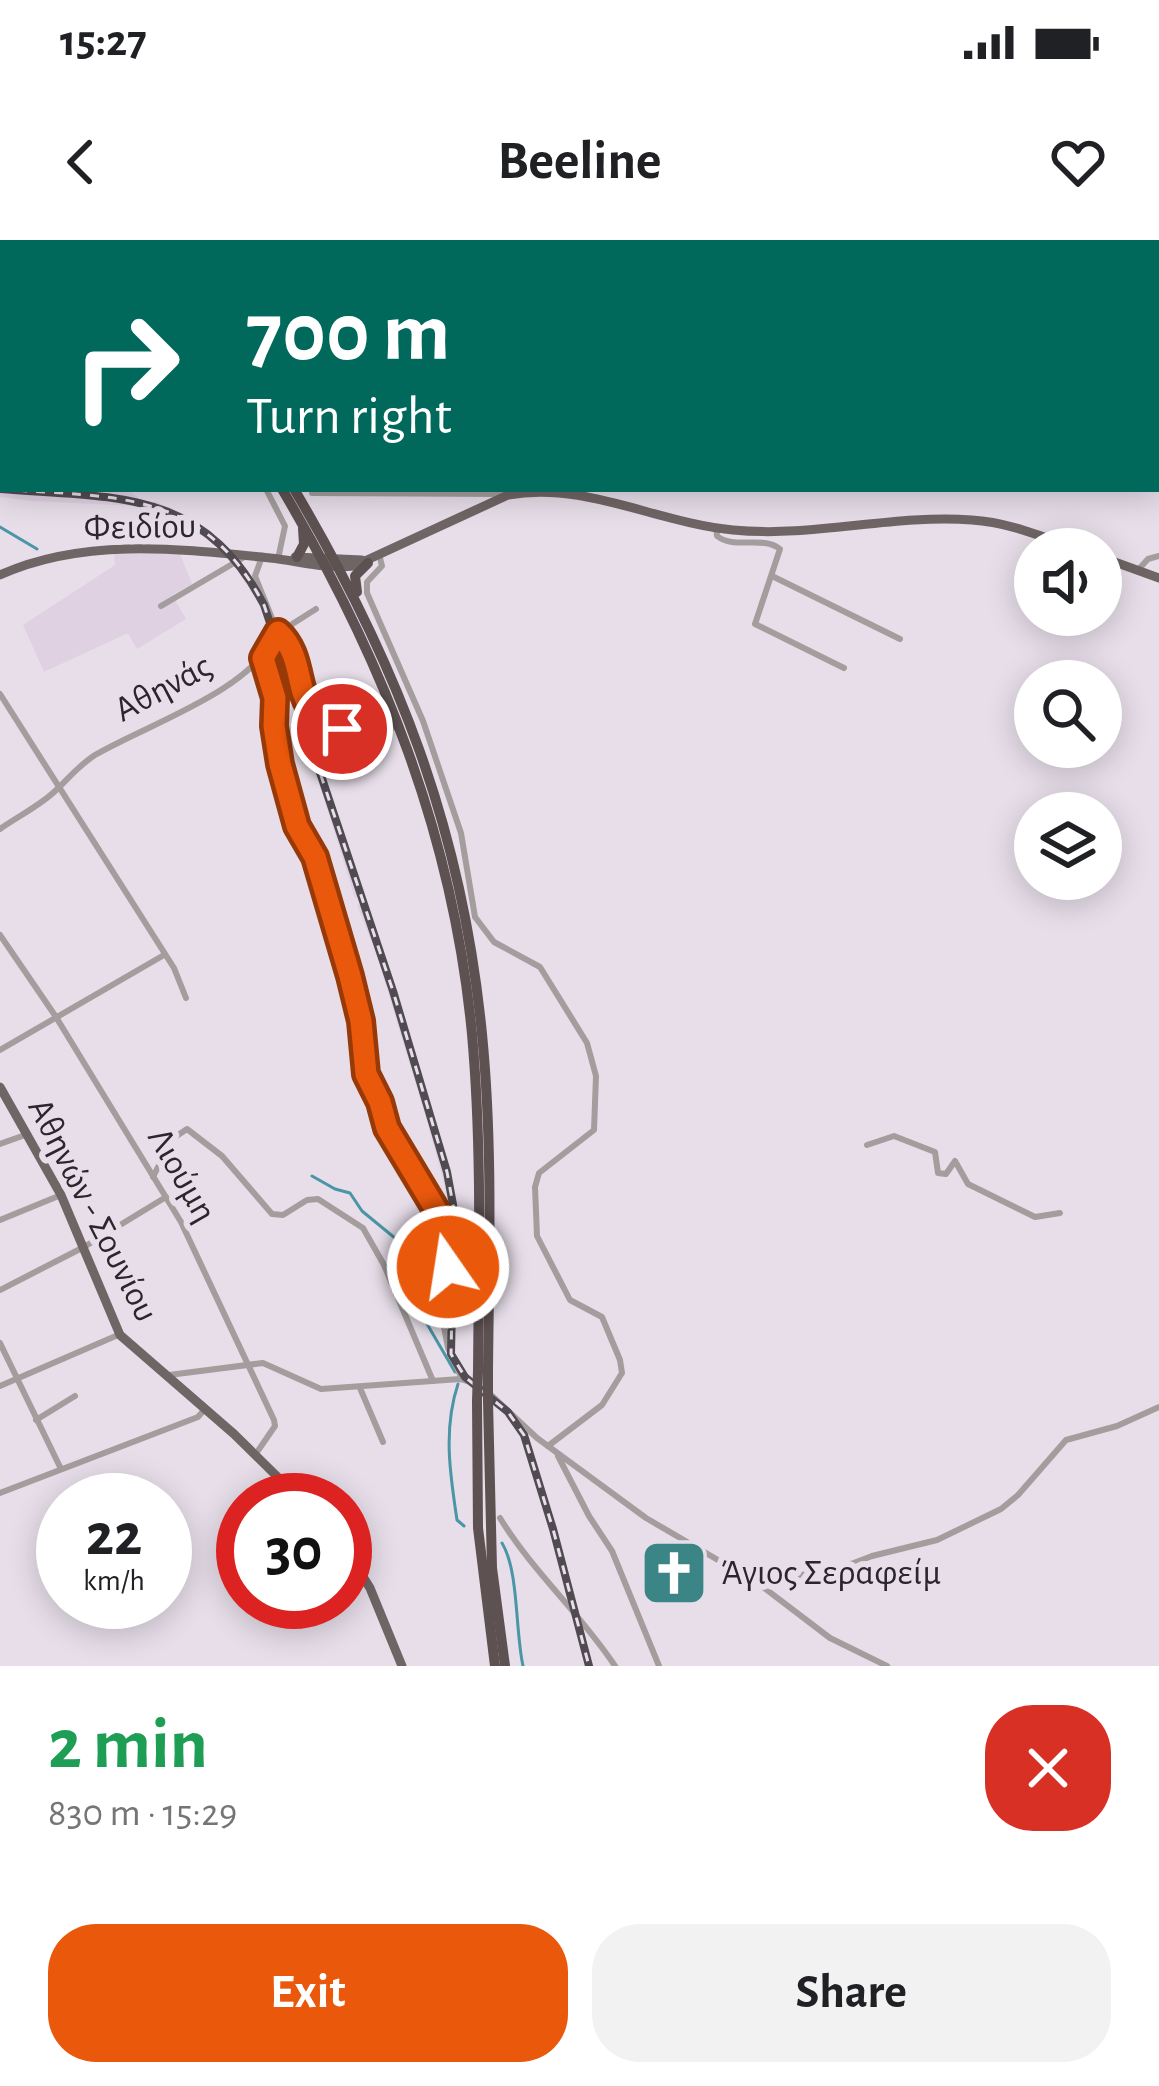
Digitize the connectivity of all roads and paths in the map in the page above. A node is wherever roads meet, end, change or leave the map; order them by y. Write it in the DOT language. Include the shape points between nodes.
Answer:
graph roads {
  1 [pos="268,492"];
  2 [pos="284,492"];
  3 [pos="296,492"];
  4 [pos="536,492"];
  5 [pos="579,492"];
  6 [pos="312,493"];
  7 [pos="508,495"];
  8 [pos="300,520"];
  9 [pos="716,527"];
  10 [pos="1016,528"];
  11 [pos="246,556"];
  12 [pos="1159,556"];
  13 [pos="262,557"];
  14 [pos="286,558"];
  15 [pos="374,560"];
  16 [pos="331,563"];
  17 [pos="1122,565"];
  18 [pos="1137,570"];
  19 [pos="0,574"];
  20 [pos="772,576"];
  21 [pos="1159,578"];
  22 [pos="359,601"];
  23 [pos="161,606"];
  24 [pos="316,609"];
  25 [pos="278,632"];
  26 [pos="900,639"];
  27 [pos="263,658"];
  28 [pos="844,668"];
  29 [pos="0,694"];
  30 [pos="3,705"];
  31 [pos="400,727"];
  32 [pos="58,788"];
  33 [pos="1,827"];
  34 [pos="0,934"];
  35 [pos="164,955"];
  36 [pos="186,998"];
  37 [pos="56,1017"];
  38 [pos="0,1050"];
  39 [pos="0,1088"];
  40 [pos="29,1134"];
  41 [pos="0,1144"];
  42 [pos="867,1145"];
  43 [pos="153,1177"];
  44 [pos="62,1195"];
  45 [pos="166,1197"];
  46 [pos="1060,1213"];
  47 [pos="0,1220"];
  48 [pos="84,1247"];
  49 [pos="0,1290"];
  50 [pos="120,1334"];
  51 [pos="0,1343"];
  52 [pos="247,1364"];
  53 [pos="166,1375"];
  54 [pos="474,1376"];
  55 [pos="17,1379"];
  56 [pos="433,1381"];
  57 [pos="0,1386"];
  58 [pos="360,1388"];
  59 [pos="75,1396"];
  60 [pos="485,1398"];
  61 [pos="1159,1407"];
  62 [pos="205,1409"];
  63 [pos="36,1420"];
  64 [pos="383,1442"];
  65 [pos="548,1447"];
  66 [pos="557,1452"];
  67 [pos="255,1455"];
  68 [pos="62,1469"];
  69 [pos="273,1473"];
  70 [pos="0,1493"];
  71 [pos="500,1518"];
  72 [pos="759,1584"];
  73 [pos="372,1593"];
  74 [pos="403,1666"];
  75 [pos="495,1666"];
  76 [pos="505,1666"];
  77 [pos="615,1666"];
  78 [pos="658,1666"];
  79 [pos="887,1666"];
  1 -- 14 [label="street" via="285,526"];
  2 -- 8 [label="highway"];
  3 -- 16 [label="highway"];
  4 -- 7 [label="main road"];
  5 -- 9 [label="main road"];
  6 -- 7 [label="street"];
  7 -- 15 [label="main road"];
  8 -- 14 [label="highway" via="305,539"];
  8 -- 16 [label="highway"];
  9 -- 10 [label="main road" via="786,532 969,520"];
  9 -- 20 [label="street" via="724,542 778,546"];
  11 -- 13 [label="main road, Φειδίου"];
  11 -- 19 [label="main road, Φειδίου" via="138,548 56,556"];
  11 -- 23 [label="street"];
  12 -- 18 [label="street"];
  13 -- 14 [label="main road, Φειδίου"];
  13 -- 25 [label="street" via="256,576"];
  14 -- 16 [label="main road, Φειδίου"];
  15 -- 16 [label="main road, Φειδίου"];
  15 -- 22 [label="highway" via="354,581"];
  15 -- 65 [label="street" via="382,566 367,593 461,833 475,917 494,942 545,973 595,1066 594,1130 539,1173 537,1236 570,1300 602,1317 622,1373 602,1405"];
  16 -- 22 [label="highway"];
  16 -- 31 [label="highway"];
  17 -- 18 [label="main road"];
  18 -- 21 [label="main road"];
  20 -- 26 [label="street"];
  20 -- 28 [label="street" via="755,623"];
  22 -- 54 [label="highway" via="436,800 474,970 488,1133"];
  24 -- 25 [label="street"];
  25 -- 27 [label="street, Αθηνάς"];
  25 -- 31 [label="street" via="320,720 356,732"];
  27 -- 32 [label="street, Αθηνάς" via="92,757"];
  27 -- 54 [label="street" via="280,764 350,976 366,1074 387,1128 450,1233 444,1327 448,1348"];
  29 -- 30 [label="street"];
  30 -- 32 [label="street"];
  31 -- 54 [label="highway" via="446,875 471,1031 479,1191"];
  32 -- 33 [label="street, Αθηνάς"];
  32 -- 35 [label="street"];
  34 -- 37 [label="street, Λιούμη"];
  35 -- 36 [label="street"];
  35 -- 37 [label="street"];
  37 -- 38 [label="street"];
  37 -- 43 [label="street, Λιούμη"];
  39 -- 40 [label="main road, Αθηνών - Σουνίου"];
  40 -- 41 [label="street"];
  40 -- 44 [label="main road, Αθηνών - Σουνίου"];
  42 -- 46 [label="street" via="894,1136 934,1152 942,1174 955,1161 968,1184 1035,1217"];
  43 -- 45 [label="street, Λιούμη"];
  43 -- 56 [label="street" via="172,1139 187,1129 223,1156 272,1214 317,1199 361,1225"];
  44 -- 47 [label="street"];
  44 -- 48 [label="main road, Αθηνών - Σουνίου"];
  45 -- 48 [label="street"];
  45 -- 52 [label="street, Λιούμη"];
  48 -- 49 [label="street"];
  48 -- 50 [label="main road, Αθηνών - Σουνίου"];
  50 -- 53 [label="main road, Αθηνών - Σουνίου"];
  50 -- 55 [label="street"];
  51 -- 55 [label="street"];
  52 -- 53 [label="street"];
  52 -- 58 [label="street" via="275,1366 312,1388"];
  52 -- 67 [label="street, Λιούμη" via="275,1426"];
  53 -- 62 [label="main road, Αθηνών - Σουνίου"];
  54 -- 56 [label="street"];
  54 -- 60 [label="highway, bridge"];
  55 -- 57 [label="street"];
  55 -- 63 [label="street"];
  56 -- 58 [label="street"];
  58 -- 64 [label="street"];
  59 -- 63 [label="street"];
  60 -- 65 [label="street"];
  60 -- 75 [label="highway" via="478,1528"];
  60 -- 76 [label="highway"];
  61 -- 72 [label="street" via="1066,1440 1018,1496 937,1540"];
  62 -- 67 [label="main road, Αθηνών - Σουνίου"];
  62 -- 68 [label="street"];
  63 -- 68 [label="street"];
  65 -- 66 [label="street"];
  66 -- 72 [label="street" via="677,1538"];
  66 -- 78 [label="street" via="612,1551"];
  67 -- 69 [label="main road, Αθηνών - Σουνίου"];
  68 -- 70 [label="street"];
  71 -- 77 [label="street"];
  72 -- 79 [label="street" via="830,1638"];
  73 -- 74 [label="main road"];
}
